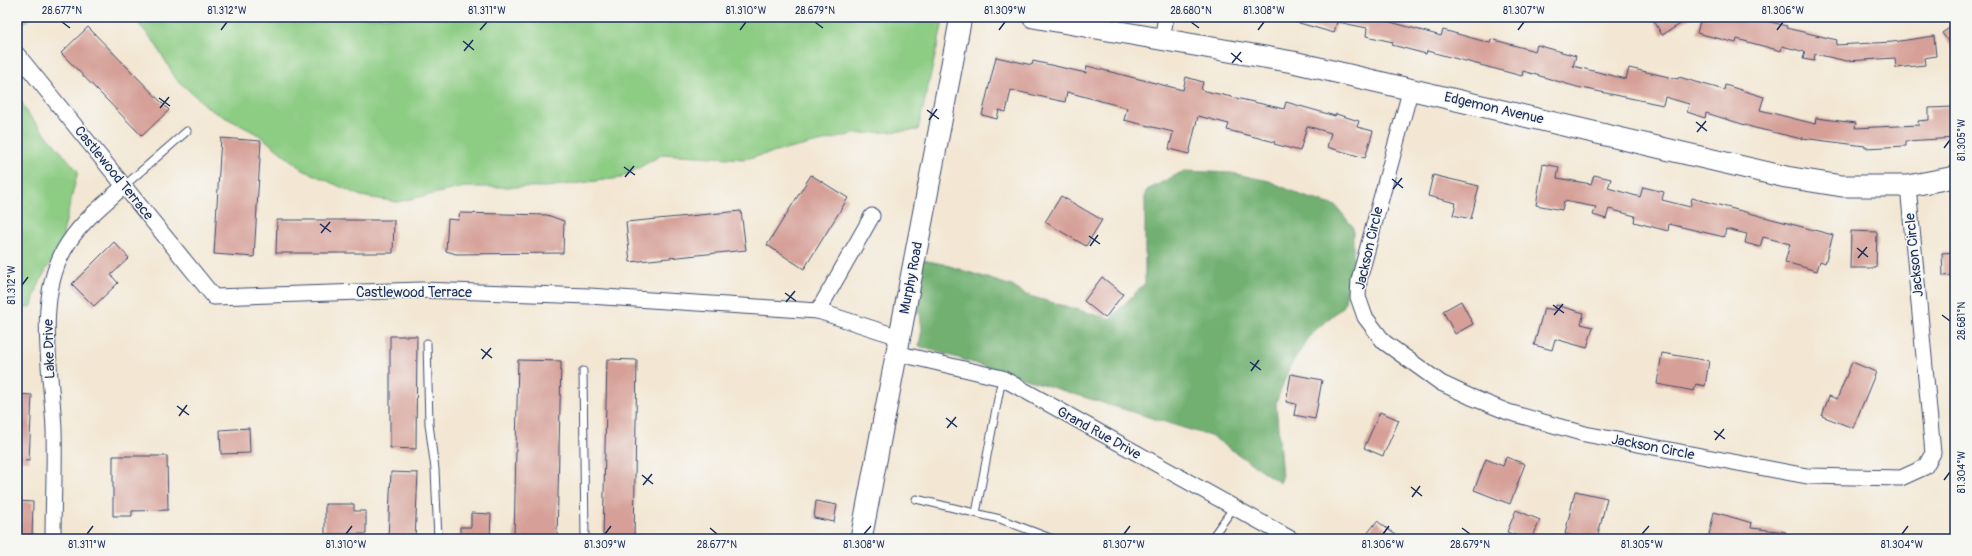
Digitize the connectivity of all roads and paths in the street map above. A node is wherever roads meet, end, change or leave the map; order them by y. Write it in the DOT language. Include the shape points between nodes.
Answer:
graph roads {
  1 [pos="960,17"];
  2 [pos="1033,17"];
  3 [pos="1166,17"];
  4 [pos="1162,39"];
  5 [pos="17,54"];
  6 [pos="1411,88"];
  7 [pos="187,131"];
  8 [pos="1955,177"];
  9 [pos="124,186"];
  10 [pos="1908,186"];
  11 [pos="872,216"];
  12 [pos="818,311"];
  13 [pos="427,343"];
  14 [pos="898,345"];
  15 [pos="584,371"];
  16 [pos="1002,378"];
  17 [pos="916,499"];
  18 [pos="1234,507"];
  19 [pos="976,513"];
  20 [pos="53,539"];
  21 [pos="438,539"];
  22 [pos="585,539"];
  23 [pos="861,539"];
  24 [pos="1053,539"];
  25 [pos="1211,539"];
  26 [pos="1291,539"];
  1 -- 14 [label="street, Murphy Road"];
  2 -- 4 [label="street, Edgemon Avenue"];
  3 -- 4 [label="street"];
  4 -- 6 [label="street, Edgemon Avenue" via="1293,62"];
  5 -- 9 [label="street, Castlewood Terrace"];
  6 -- 10 [label="street, Edgemon Avenue" via="1786,177 1842,186"];
  6 -- 10 [label="street, Jackson Circle" via="1359,280 1358,297 1365,317 1384,342 1441,383 1508,412 1585,434 1807,476 1901,478 1925,467 1934,453"];
  7 -- 9 [label="lane"];
  8 -- 10 [label="street, Edgemon Avenue"];
  9 -- 12 [label="street, Castlewood Terrace" via="214,297 420,290 589,296"];
  9 -- 20 [label="street, Lake Drive" via="89,216 74,233 63,251 55,272 48,310 47,348 54,430"];
  11 -- 12 [label="street"];
  12 -- 14 [label="street, Grand Rue Drive"];
  13 -- 21 [label="lane" via="428,424 435,469"];
  14 -- 16 [label="street, Grand Rue Drive"];
  14 -- 23 [label="street, Murphy Road"];
  15 -- 22 [label="lane"];
  16 -- 18 [label="street, Grand Rue Drive"];
  16 -- 19 [label="lane"];
  17 -- 19 [label="lane"];
  18 -- 25 [label="lane"];
  18 -- 26 [label="street, Grand Rue Drive"];
  19 -- 24 [label="lane"];
}
